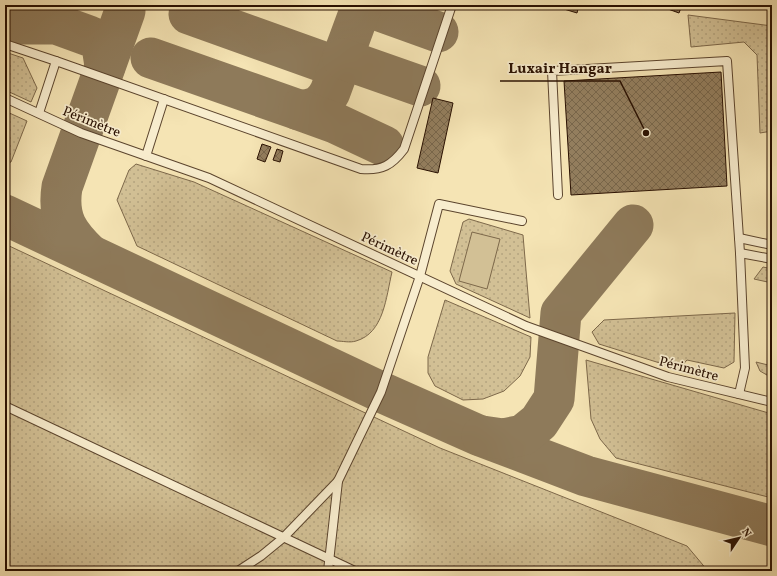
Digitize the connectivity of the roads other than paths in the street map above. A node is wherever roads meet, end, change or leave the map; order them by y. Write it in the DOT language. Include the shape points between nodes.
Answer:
graph roads {
  1 [pos="452,5"];
  2 [pos="5,44"];
  3 [pos="56,61"];
  4 [pos="5,98"];
  5 [pos="164,99"];
  6 [pos="39,113"];
  7 [pos="146,156"];
  8 [pos="558,195"];
  9 [pos="522,222"];
  10 [pos="739,238"];
  11 [pos="772,245"];
  12 [pos="740,253"];
  13 [pos="772,258"];
  14 [pos="420,276"];
  15 [pos="739,394"];
  16 [pos="772,402"];
  17 [pos="5,406"];
  18 [pos="338,481"];
  19 [pos="284,538"];
  20 [pos="328,558"];
  21 [pos="238,571"];
  22 [pos="328,571"];
  23 [pos="355,571"];
  1 -- 5 [label="lane" via="404,149 396,160 375,171 361,170"];
  2 -- 3 [label="lane"];
  3 -- 5 [label="lane"];
  3 -- 6 [label="lane"];
  4 -- 6 [label="lane, Périmètre"];
  5 -- 7 [label="lane"];
  6 -- 7 [label="lane, Périmètre" via="81,133"];
  7 -- 14 [label="lane, Périmètre" via="209,178"];
  8 -- 10 [label="lane" via="552,71 727,61"];
  9 -- 14 [label="lane" via="439,204"];
  10 -- 11 [label="lane"];
  10 -- 12 [label="lane"];
  12 -- 13 [label="lane"];
  12 -- 15 [label="lane" via="745,368"];
  14 -- 15 [label="lane, Périmètre" via="558,339 668,377"];
  14 -- 18 [label="lane" via="381,392"];
  15 -- 16 [label="lane, Périmètre"];
  17 -- 19 [label="lane"];
  18 -- 19 [label="lane"];
  18 -- 20 [label="lane"];
  19 -- 20 [label="lane"];
  19 -- 21 [label="lane"];
  20 -- 22 [label="lane"];
  20 -- 23 [label="lane"];
}
